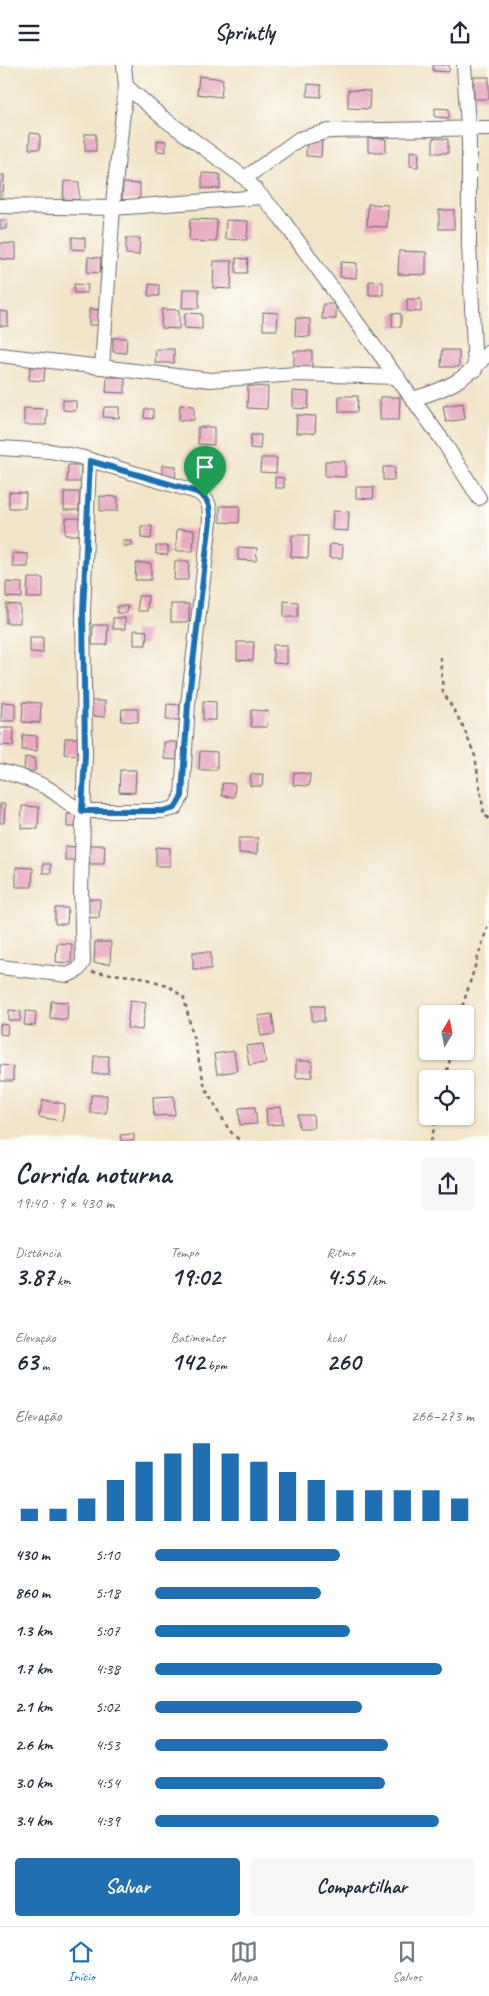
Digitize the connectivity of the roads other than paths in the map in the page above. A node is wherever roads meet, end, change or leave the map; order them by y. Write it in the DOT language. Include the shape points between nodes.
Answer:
graph roads {
  1 [pos="124,65"];
  2 [pos="464,65"];
  3 [pos="126,86"];
  4 [pos="489,128"];
  5 [pos="468,129"];
  6 [pos="245,178"];
  7 [pos="262,197"];
  8 [pos="0,206"];
  9 [pos="113,207"];
  10 [pos="489,352"];
  11 [pos="0,355"];
  12 [pos="102,367"];
  13 [pos="474,370"];
  14 [pos="398,377"];
  15 [pos="413,399"];
  16 [pos="0,448"];
  17 [pos="90,461"];
  18 [pos="479,498"];
  19 [pos="0,771"];
  20 [pos="82,811"];
  21 [pos="0,967"];
  1 -- 3 [label="street"];
  2 -- 5 [label="street"];
  3 -- 6 [label="street" via="163,118"];
  3 -- 9 [label="street"];
  4 -- 5 [label="street"];
  5 -- 6 [label="street" via="330,131 299,139"];
  5 -- 13 [label="street"];
  6 -- 7 [label="street"];
  7 -- 9 [label="street"];
  7 -- 14 [label="street"];
  8 -- 9 [label="street"];
  9 -- 12 [label="street"];
  10 -- 13 [label="street"];
  11 -- 12 [label="street"];
  12 -- 14 [label="street" via="210,380 297,374"];
  13 -- 15 [label="street" via="446,389"];
  14 -- 15 [label="street"];
  15 -- 18 [label="street"];
  16 -- 17 [label="street" via="50,451"];
  17 -- 20 [label="street" via="83,612 85,754"];
  17 -- 20 [label="street" via="197,492 209,503 210,521 188,704 182,796 175,808 163,811"];
  19 -- 20 [label="street" via="49,789"];
  20 -- 21 [label="street" via="83,962 78,970 68,975"];
}
